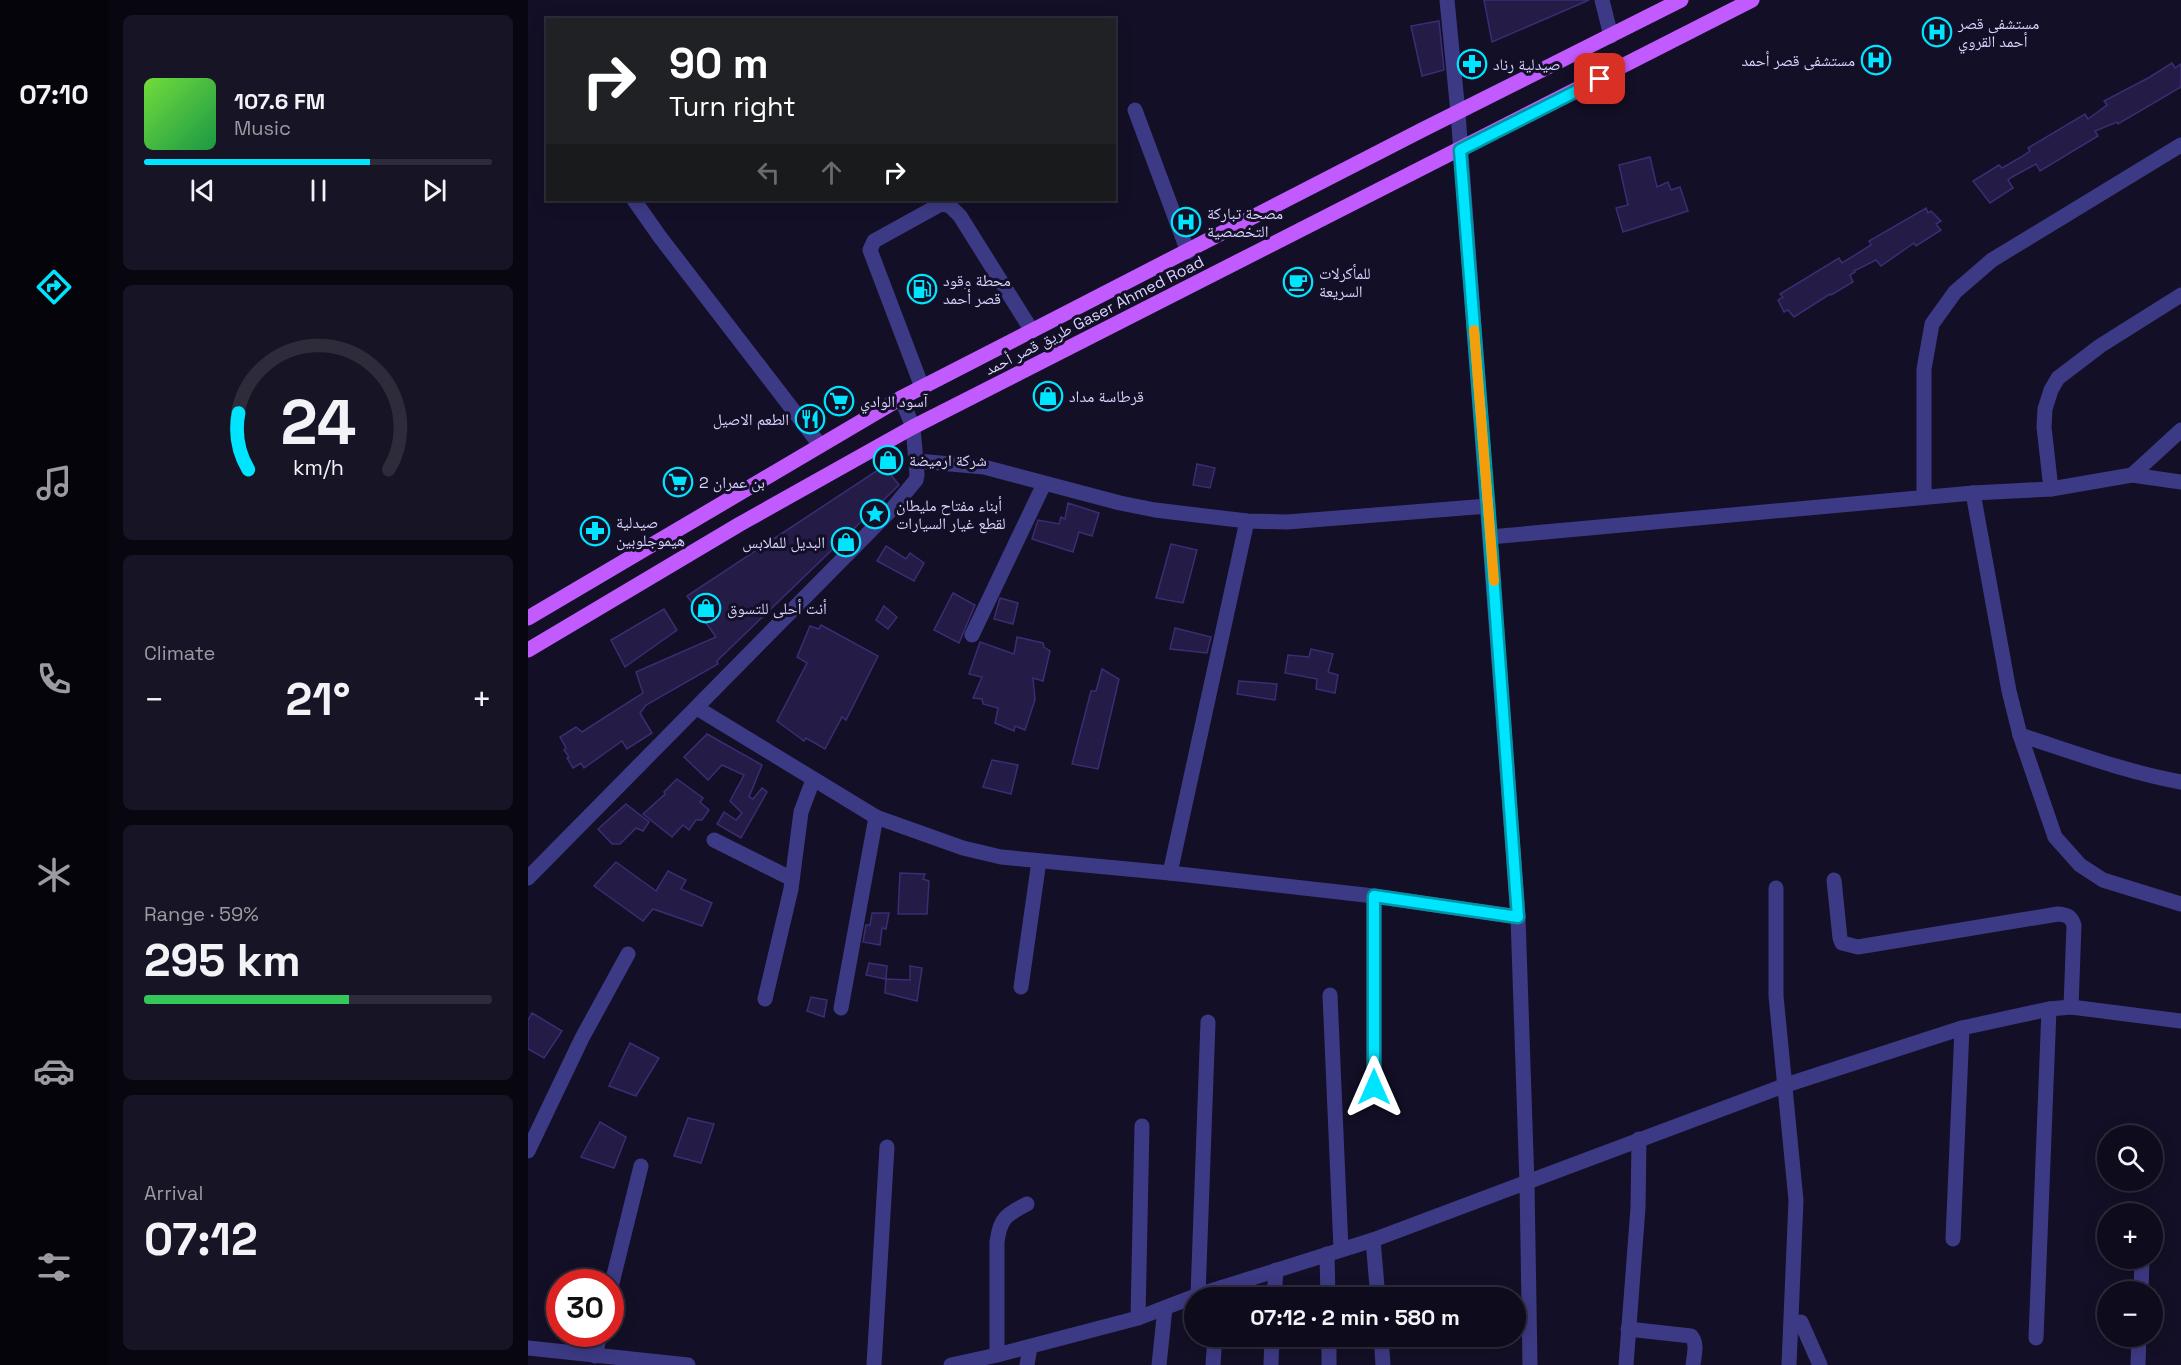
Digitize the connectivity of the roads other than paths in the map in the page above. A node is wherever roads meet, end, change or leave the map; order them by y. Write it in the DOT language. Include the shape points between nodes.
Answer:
graph roads {
  1 [pos="1447,0"];
  2 [pos="1602,0"];
  3 [pos="1681,0"];
  4 [pos="1752,0"];
  5 [pos="1611,36"];
  6 [pos="1135,110"];
  7 [pos="1458,113"];
  8 [pos="2181,146"];
  9 [pos="1460,150"];
  10 [pos="635,201"];
  11 [pos="1188,252"];
  12 [pos="2181,296"];
  13 [pos="1032,331"];
  14 [pos="922,387"];
  15 [pos="901,398"];
  16 [pos="913,427"];
  17 [pos="2181,430"];
  18 [pos="820,445"];
  19 [pos="917,461"];
  20 [pos="2132,475"];
  21 [pos="2181,482"];
  22 [pos="1044,484"];
  23 [pos="2051,489"];
  24 [pos="1973,493"];
  25 [pos="1924,497"];
  26 [pos="1488,506"];
  27 [pos="1247,521"];
  28 [pos="1491,537"];
  29 [pos="530,611"];
  30 [pos="972,635"];
  31 [pos="528,650"];
  32 [pos="697,708"];
  33 [pos="2020,735"];
  34 [pos="813,780"];
  35 [pos="2181,782"];
  36 [pos="876,817"];
  37 [pos="714,840"];
  38 [pos="1039,861"];
  39 [pos="1170,873"];
  40 [pos="528,878"];
  41 [pos="792,879"];
  42 [pos="1834,880"];
  43 [pos="1776,888"];
  44 [pos="1374,896"];
  45 [pos="2181,904"];
  46 [pos="1518,917"];
  47 [pos="628,954"];
  48 [pos="1021,987"];
  49 [pos="1330,995"];
  50 [pos="765,999"];
  51 [pos="2071,1007"];
  52 [pos="841,1008"];
  53 [pos="2049,1009"];
  54 [pos="2181,1021"];
  55 [pos="1208,1022"];
  56 [pos="1962,1028"];
  57 [pos="1786,1085"];
  58 [pos="1374,1087"];
  59 [pos="1142,1126"];
  60 [pos="1639,1139"];
  61 [pos="887,1147"];
  62 [pos="528,1151"];
  63 [pos="641,1166"];
  64 [pos="1527,1184"];
  65 [pos="1027,1204"];
  66 [pos="1953,1239"];
  67 [pos="1373,1240"];
  68 [pos="1334,1252"];
  69 [pos="615,1269"];
  70 [pos="1276,1270"];
  71 [pos="1198,1287"];
  72 [pos="1232,1287"];
  73 [pos="1275,1287"];
  74 [pos="1329,1287"];
  75 [pos="1377,1287"];
  76 [pos="1184,1301"];
  77 [pos="1165,1308"];
  78 [pos="1138,1318"];
  79 [pos="1801,1322"];
  80 [pos="1628,1329"];
  81 [pos="2036,1338"];
  82 [pos="597,1347"];
  83 [pos="1030,1347"];
  84 [pos="1214,1347"];
  85 [pos="1272,1347"];
  86 [pos="1329,1347"];
  87 [pos="1382,1347"];
  88 [pos="2139,1347"];
  89 [pos="528,1348"];
  90 [pos="595,1356"];
  91 [pos="997,1356"];
  92 [pos="688,1365"];
  93 [pos="874,1365"];
  94 [pos="951,1365"];
  95 [pos="1027,1365"];
  96 [pos="1159,1365"];
  97 [pos="1213,1365"];
  98 [pos="1271,1365"];
  99 [pos="1329,1365"];
  100 [pos="1383,1365"];
  101 [pos="1530,1365"];
  102 [pos="1626,1365"];
  103 [pos="1693,1365"];
  104 [pos="1790,1365"];
  105 [pos="1820,1365"];
  106 [pos="2138,1365"];
  1 -- 7 [label="street"];
  2 -- 5 [label="street"];
  3 -- 5 [label="main road, طريق قصر أحمد Gaser Ahmed Road"];
  4 -- 9 [label="main road, طريق قصر أحمد Gaser Ahmed Road"];
  5 -- 7 [label="main road, طريق قصر أحمد Gaser Ahmed Road"];
  6 -- 11 [label="street"];
  7 -- 9 [label="street"];
  7 -- 11 [label="main road, طريق قصر أحمد Gaser Ahmed Road"];
  8 -- 25 [label="street" via="1992,260 1955,292 1932,324 1924,369"];
  9 -- 16 [label="main road, طريق قصر أحمد Gaser Ahmed Road"];
  9 -- 26 [label="street"];
  10 -- 18 [label="street"];
  11 -- 13 [label="main road, طريق قصر أحمد Gaser Ahmed Road"];
  12 -- 23 [label="street" via="2100,346 2058,378 2045,409"];
  13 -- 14 [label="main road, طريق قصر أحمد Gaser Ahmed Road"];
  13 -- 14 [label="street" via="960,216 950,206 941,204 874,241 870,250"];
  14 -- 15 [label="main road, طريق قصر أحمد Gaser Ahmed Road"];
  15 -- 16 [label="street"];
  15 -- 18 [label="main road, طريق قصر أحمد Gaser Ahmed Road"];
  16 -- 19 [label="street"];
  16 -- 31 [label="main road, طريق قصر أحمد Gaser Ahmed Road"];
  17 -- 20 [label="street"];
  18 -- 29 [label="main road, طريق قصر أحمد Gaser Ahmed Road"];
  19 -- 22 [label="street" via="984,467"];
  19 -- 32 [label="street" via="916,480 891,510"];
  20 -- 21 [label="street"];
  20 -- 23 [label="street"];
  22 -- 27 [label="street" via="1155,510"];
  22 -- 30 [label="street"];
  23 -- 24 [label="street"];
  24 -- 25 [label="street"];
  24 -- 33 [label="street"];
  25 -- 28 [label="street"];
  26 -- 27 [label="street" via="1287,522"];
  26 -- 28 [label="street"];
  27 -- 39 [label="street"];
  28 -- 46 [label="street"];
  32 -- 34 [label="street"];
  32 -- 40 [label="street"];
  33 -- 35 [label="street"];
  33 -- 45 [label="street" via="2055,837 2080,866 2103,880"];
  34 -- 36 [label="street"];
  34 -- 41 [label="street" via="801,812"];
  36 -- 38 [label="street" via="963,848"];
  36 -- 52 [label="street"];
  37 -- 41 [label="street"];
  38 -- 39 [label="street"];
  38 -- 48 [label="street"];
  39 -- 44 [label="street"];
  41 -- 50 [label="street"];
  42 -- 51 [label="street" via="1840,938 1848,946 2067,915 2074,925"];
  43 -- 57 [label="street" via="1776,996"];
  44 -- 46 [label="street"];
  44 -- 58 [label="street"];
  46 -- 64 [label="street"];
  47 -- 62 [label="street"];
  49 -- 68 [label="street"];
  51 -- 53 [label="street"];
  51 -- 54 [label="street"];
  53 -- 56 [label="street"];
  53 -- 81 [label="street"];
  55 -- 71 [label="street"];
  56 -- 57 [label="street"];
  56 -- 66 [label="street"];
  57 -- 60 [label="street"];
  57 -- 104 [label="street" via="1796,1200"];
  59 -- 78 [label="street"];
  60 -- 64 [label="street"];
  60 -- 80 [label="street"];
  61 -- 93 [label="street"];
  63 -- 69 [label="street"];
  64 -- 67 [label="street"];
  64 -- 101 [label="street"];
  65 -- 91 [label="street" via="1010,1213 999,1227"];
  67 -- 68 [label="street"];
  67 -- 75 [label="street"];
  68 -- 70 [label="street"];
  68 -- 74 [label="street"];
  70 -- 72 [label="street"];
  70 -- 73 [label="street"];
  76 -- 77 [label="street"];
  77 -- 78 [label="street"];
  77 -- 96 [label="street"];
  78 -- 83 [label="street"];
  79 -- 105 [label="street"];
  80 -- 102 [label="street"];
  80 -- 103 [label="street" via="1691,1336 1695,1341"];
  82 -- 90 [label="street"];
  83 -- 91 [label="street"];
  83 -- 95 [label="street"];
  84 -- 97 [label="street"];
  85 -- 98 [label="street"];
  86 -- 99 [label="street"];
  87 -- 100 [label="street"];
  88 -- 106 [label="street"];
  89 -- 90 [label="street"];
  90 -- 92 [label="street"];
  91 -- 94 [label="street"];
}
